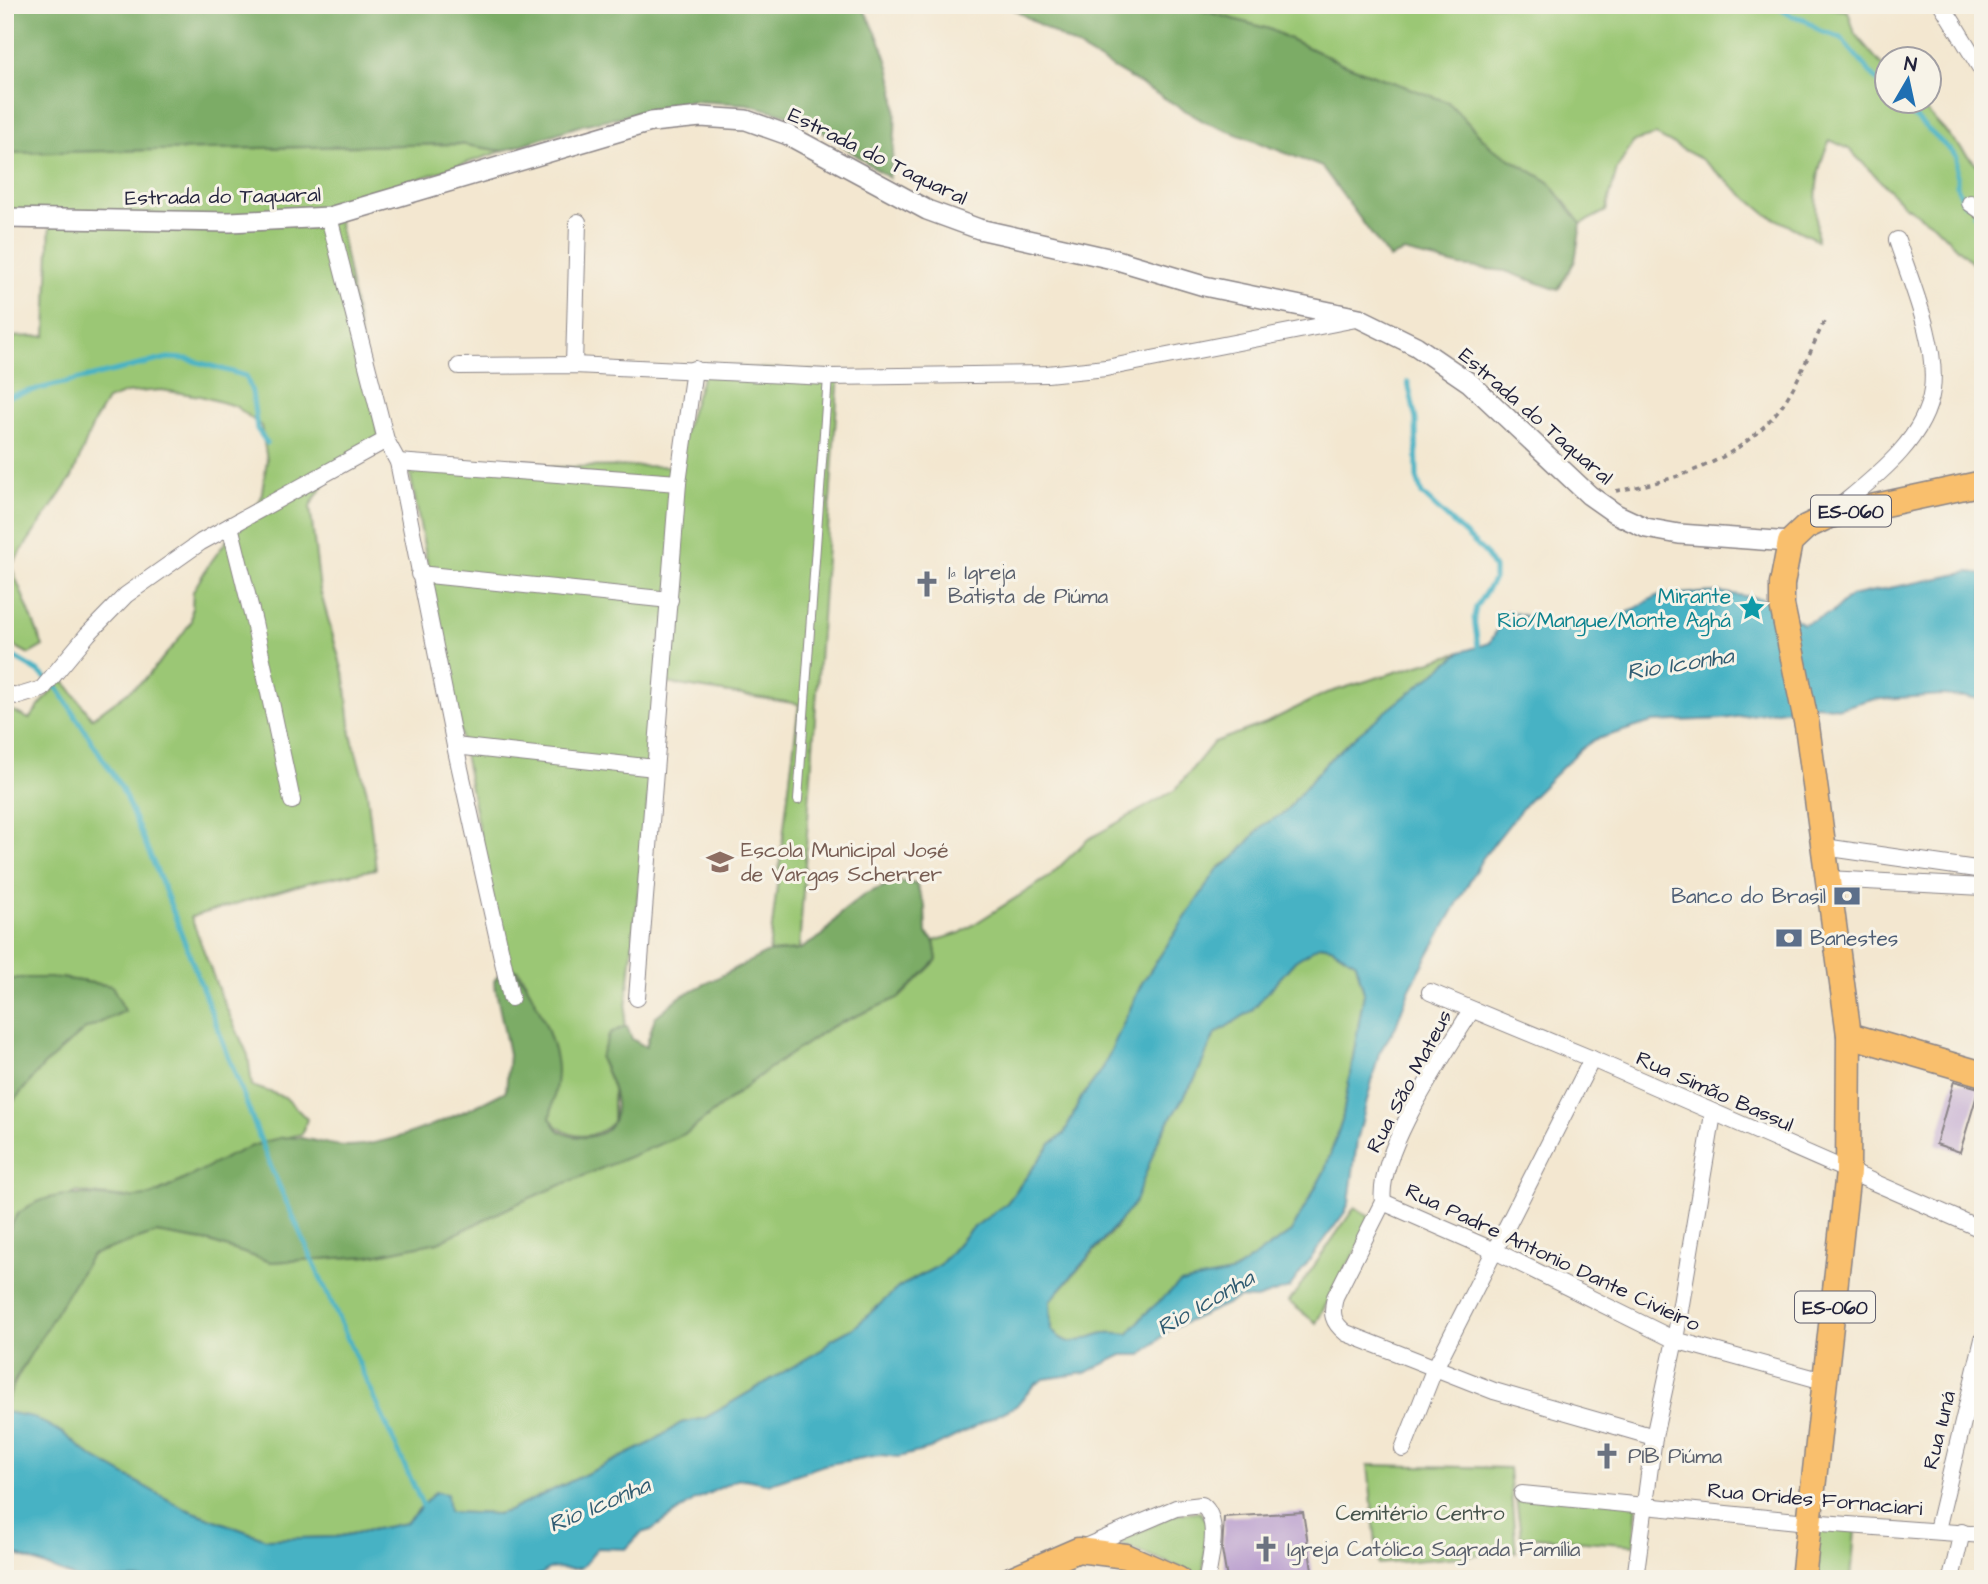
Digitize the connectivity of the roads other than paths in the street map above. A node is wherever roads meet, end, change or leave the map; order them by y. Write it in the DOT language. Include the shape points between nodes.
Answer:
graph roads {
  1 [pos="1942,5"];
  2 [pos="1983,72"];
  3 [pos="5,218"];
  4 [pos="329,218"];
  5 [pos="578,222"];
  6 [pos="1897,240"];
  7 [pos="1359,318"];
  8 [pos="574,365"];
  9 [pos="459,366"];
  10 [pos="694,369"];
  11 [pos="828,377"];
  12 [pos="386,440"];
  13 [pos="398,462"];
  14 [pos="678,483"];
  15 [pos="1983,483"];
  16 [pos="1829,516"];
  17 [pos="230,526"];
  18 [pos="1790,542"];
  19 [pos="419,574"];
  20 [pos="670,600"];
  21 [pos="5,694"];
  22 [pos="455,746"];
  23 [pos="655,768"];
  24 [pos="798,800"];
  25 [pos="292,801"];
  26 [pos="1824,847"];
  27 [pos="1983,870"];
  28 [pos="1827,879"];
  29 [pos="1983,887"];
  30 [pos="1430,992"];
  31 [pos="511,998"];
  32 [pos="637,998"];
  33 [pos="1471,1011"];
  34 [pos="1849,1035"];
  35 [pos="1592,1059"];
  36 [pos="1983,1074"];
  37 [pos="1713,1114"];
  38 [pos="1848,1172"];
  39 [pos="1383,1202"];
  40 [pos="1983,1230"];
  41 [pos="1495,1251"];
  42 [pos="1983,1339"];
  43 [pos="1675,1340"];
  44 [pos="1434,1370"];
  45 [pos="1827,1382"];
  46 [pos="1654,1437"];
  47 [pos="1403,1449"];
  48 [pos="1522,1494"];
  49 [pos="1644,1506"];
  50 [pos="1808,1522"];
  51 [pos="1937,1530"];
  52 [pos="1962,1532"];
  53 [pos="1983,1535"];
  54 [pos="1078,1550"];
  55 [pos="1177,1578"];
  56 [pos="1011,1579"];
  57 [pos="1207,1579"];
  58 [pos="1635,1579"];
  59 [pos="1802,1579"];
  60 [pos="1951,1579"];
  1 -- 2 [label="street"];
  3 -- 4 [label="street, Estrada do Taquaral" via="230,222"];
  4 -- 7 [label="street, Estrada do Taquaral" via="651,122 701,117 746,120 788,135 927,211 979,229 1117,260 1204,286"];
  4 -- 12 [label="street"];
  5 -- 8 [label="street"];
  6 -- 16 [label="street" via="1933,368 1932,392 1913,434 1884,469"];
  7 -- 11 [label="street" via="1047,374"];
  7 -- 18 [label="street, Estrada do Taquaral" via="1416,346 1469,383 1589,495 1616,514 1646,528 1679,534"];
  8 -- 9 [label="street"];
  8 -- 10 [label="street"];
  10 -- 11 [label="street"];
  10 -- 14 [label="street"];
  11 -- 24 [label="lane"];
  12 -- 13 [label="street"];
  12 -- 17 [label="street"];
  13 -- 14 [label="street"];
  13 -- 19 [label="street"];
  14 -- 20 [label="street"];
  15 -- 16 [label="main road, ES-060"];
  16 -- 18 [label="main road, ES-060" via="1806,527"];
  17 -- 21 [label="street" via="126,595 42,689 19,696"];
  17 -- 25 [label="street"];
  18 -- 26 [label="main road, ES-060" via="1782,605 1807,726"];
  19 -- 20 [label="street"];
  19 -- 22 [label="street"];
  20 -- 23 [label="street"];
  22 -- 23 [label="street"];
  22 -- 31 [label="street"];
  23 -- 32 [label="street"];
  26 -- 27 [label="street"];
  26 -- 28 [label="main road, ES-060"];
  28 -- 29 [label="street"];
  28 -- 34 [label="main road, ES-060"];
  30 -- 33 [label="street, Rua Simão Bassul"];
  33 -- 35 [label="street, Rua Simão Bassul"];
  33 -- 39 [label="street, Rua São Mateus" via="1388,1161 1381,1188"];
  34 -- 36 [label="main road"];
  34 -- 38 [label="main road, ES-060"];
  35 -- 37 [label="street, Rua Simão Bassul"];
  35 -- 41 [label="street"];
  37 -- 38 [label="street, Rua Simão Bassul"];
  37 -- 43 [label="street"];
  38 -- 40 [label="street, Rua Simão Bassul"];
  38 -- 45 [label="main road, ES-060"];
  39 -- 41 [label="street, Rua Padre Antonio Dante Civieiro"];
  39 -- 44 [label="street, Rua São Mateus" via="1335,1297 1331,1314 1346,1333"];
  41 -- 43 [label="street, Rua Padre Antonio Dante Civieiro"];
  41 -- 44 [label="street"];
  42 -- 51 [label="street, Rua Iuná"];
  43 -- 45 [label="street, Rua Padre Antonio Dante Civieiro"];
  43 -- 46 [label="street"];
  44 -- 46 [label="street"];
  44 -- 47 [label="street"];
  45 -- 50 [label="main road, ES-060"];
  46 -- 49 [label="street"];
  48 -- 49 [label="street, Rua Orides Fornaciari"];
  49 -- 50 [label="street, Rua Orides Fornaciari"];
  49 -- 58 [label="street"];
  50 -- 51 [label="street, Rua Orides Fornaciari"];
  50 -- 59 [label="main road, ES-060"];
  51 -- 52 [label="street, Rua Orides Fornaciari"];
  52 -- 53 [label="street, Rua Orides Fornaciari"];
  52 -- 60 [label="street"];
  54 -- 55 [label="main road" via="1126,1556"];
  54 -- 56 [label="main road"];
  54 -- 57 [label="street" via="1162,1513 1202,1505 1212,1524"];
}
